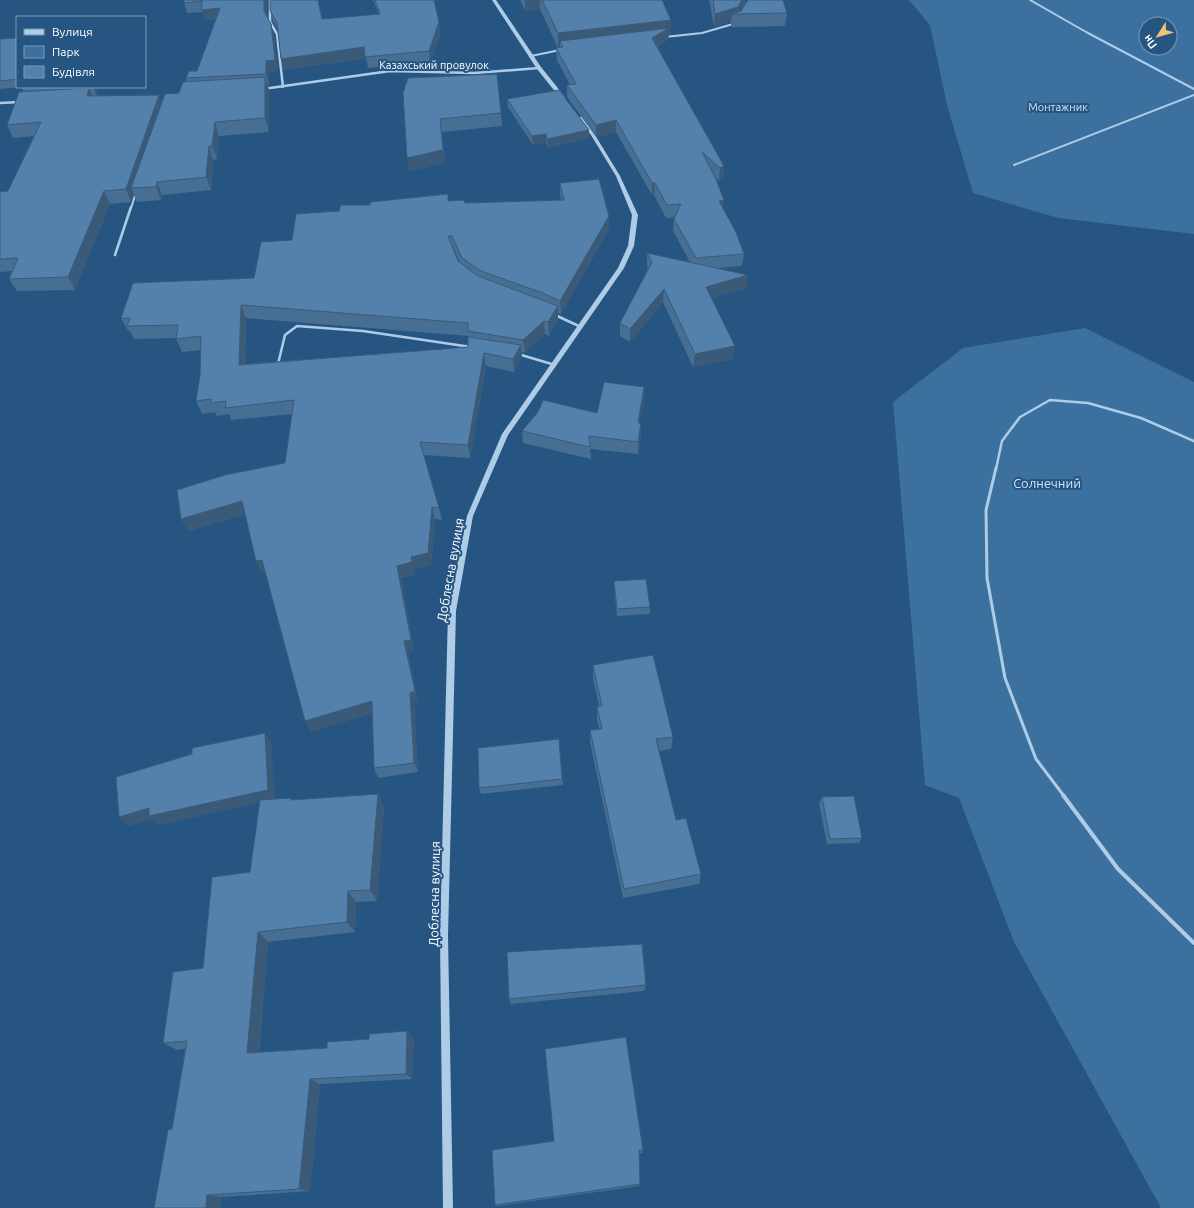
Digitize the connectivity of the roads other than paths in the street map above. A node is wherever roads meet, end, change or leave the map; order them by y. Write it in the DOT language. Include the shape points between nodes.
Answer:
graph roads {
  1 [pos="270,0"];
  2 [pos="494,0"];
  3 [pos="1030,0"];
  4 [pos="738,22"];
  5 [pos="660,38"];
  6 [pos="566,49"];
  7 [pos="531,56"];
  8 [pos="539,68"];
  9 [pos="283,87"];
  10 [pos="259,89"];
  11 [pos="1194,89"];
  12 [pos="1194,94"];
  13 [pos="23,101"];
  14 [pos="0,103"];
  15 [pos="568,104"];
  16 [pos="573,110"];
  17 [pos="1014,166"];
  18 [pos="137,190"];
  19 [pos="115,255"];
  20 [pos="549,312"];
  21 [pos="581,327"];
  22 [pos="476,348"];
  23 [pos="514,354"];
  24 [pos="278,365"];
  25 [pos="554,365"];
  26 [pos="1194,441"];
  27 [pos="1194,943"];
  28 [pos="448,1208"];
  1 -- 9 [label="street" via="270,22 277,34"];
  2 -- 7 [label="street"];
  3 -- 11 [label="lane"];
  4 -- 5 [label="lane" via="702,33"];
  6 -- 7 [label="lane"];
  7 -- 8 [label="street"];
  8 -- 9 [label="street, Казахський провулок" via="474,73 390,71"];
  8 -- 15 [label="street"];
  9 -- 10 [label="street, Казахський провулок"];
  12 -- 17 [label="lane"];
  13 -- 14 [label="street"];
  16 -- 21 [label="street, Доблесна вулиця" via="593,135 618,176 635,215 631,246 620,268"];
  18 -- 19 [label="lane"];
  20 -- 21 [label="lane"];
  21 -- 25 [label="street, Доблесна вулиця"];
  22 -- 24 [label="lane" via="363,331 297,326 285,335"];
  23 -- 25 [label="lane"];
  25 -- 28 [label="street, Доблесна вулиця" via="505,434 470,516 452,611 444,936"];
  26 -- 27 [label="lane" via="1140,418 1088,403 1050,400 1020,418 1002,441 986,510 987,578 1005,678 1036,759 1118,869"];
}
